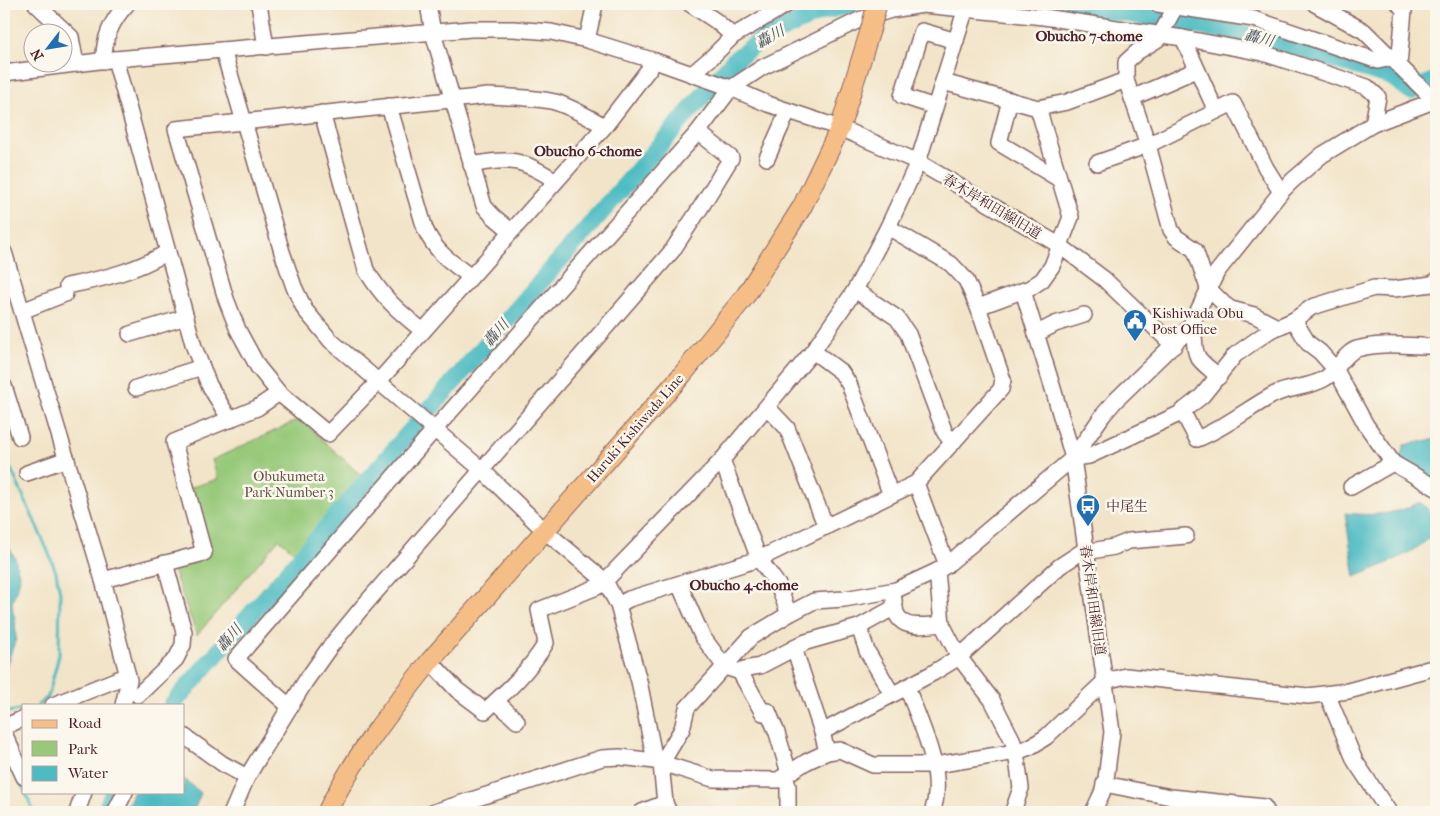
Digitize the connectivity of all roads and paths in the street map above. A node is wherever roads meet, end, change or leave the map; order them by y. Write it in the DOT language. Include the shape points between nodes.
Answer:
graph roads {
  1 [pos="36,4"];
  2 [pos="127,4"];
  3 [pos="259,4"];
  4 [pos="428,4"];
  5 [pos="595,4"];
  6 [pos="690,4"];
  7 [pos="788,4"];
  8 [pos="877,4"];
  9 [pos="1158,4"];
  10 [pos="1315,4"];
  11 [pos="1399,4"];
  12 [pos="1176,5"];
  13 [pos="966,8"];
  14 [pos="433,33"];
  15 [pos="1161,34"];
  16 [pos="733,36"];
  17 [pos="1183,38"];
  18 [pos="587,40"];
  19 [pos="956,40"];
  20 [pos="266,47"];
  21 [pos="223,50"];
  22 [pos="110,60"];
  23 [pos="655,61"];
  24 [pos="1397,63"];
  25 [pos="76,64"];
  26 [pos="1196,70"];
  27 [pos="4,73"];
  28 [pos="692,74"];
  29 [pos="1126,80"];
  30 [pos="943,82"];
  31 [pos="728,87"];
  32 [pos="1132,98"];
  33 [pos="1434,99"];
  34 [pos="452,100"];
  35 [pos="1010,100"];
  36 [pos="389,106"];
  37 [pos="935,107"];
  38 [pos="1038,108"];
  39 [pos="788,111"];
  40 [pos="1216,111"];
  41 [pos="322,113"];
  42 [pos="244,121"];
  43 [pos="1374,124"];
  44 [pos="605,126"];
  45 [pos="840,128"];
  46 [pos="698,132"];
  47 [pos="1148,145"];
  48 [pos="767,158"];
  49 [pos="918,162"];
  50 [pos="1097,163"];
  51 [pos="471,165"];
  52 [pos="1060,179"];
  53 [pos="556,181"];
  54 [pos="1281,192"];
  55 [pos="888,227"];
  56 [pos="512,231"];
  57 [pos="1059,245"];
  58 [pos="4,252"];
  59 [pos="168,252"];
  60 [pos="7,276"];
  61 [pos="471,277"];
  62 [pos="1436,281"];
  63 [pos="1208,288"];
  64 [pos="855,290"];
  65 [pos="1023,291"];
  66 [pos="978,307"];
  67 [pos="22,311"];
  68 [pos="1084,315"];
  69 [pos="186,317"];
  70 [pos="1294,320"];
  71 [pos="1191,324"];
  72 [pos="1277,327"];
  73 [pos="423,331"];
  74 [pos="130,334"];
  75 [pos="1036,334"];
  76 [pos="1174,346"];
  77 [pos="1436,346"];
  78 [pos="813,351"];
  79 [pos="202,366"];
  80 [pos="1336,370"];
  81 [pos="1219,377"];
  82 [pos="378,382"];
  83 [pos="4,386"];
  84 [pos="136,388"];
  85 [pos="279,394"];
  86 [pos="767,407"];
  87 [pos="1182,411"];
  88 [pos="230,420"];
  89 [pos="433,429"];
  90 [pos="20,437"];
  91 [pos="953,444"];
  92 [pos="1073,458"];
  93 [pos="67,459"];
  94 [pos="722,460"];
  95 [pos="1392,463"];
  96 [pos="482,470"];
  97 [pos="27,472"];
  98 [pos="916,484"];
  99 [pos="1351,487"];
  100 [pos="1436,488"];
  101 [pos="891,495"];
  102 [pos="826,527"];
  103 [pos="545,531"];
  104 [pos="1186,536"];
  105 [pos="1086,550"];
  106 [pos="759,559"];
  107 [pos="165,563"];
  108 [pos="942,568"];
  109 [pos="103,580"];
  110 [pos="605,581"];
  111 [pos="679,584"];
  112 [pos="894,590"];
  113 [pos="618,606"];
  114 [pos="895,607"];
  115 [pos="789,614"];
  116 [pos="942,624"];
  117 [pos="860,627"];
  118 [pos="794,648"];
  119 [pos="959,657"];
  120 [pos="430,661"];
  121 [pos="724,667"];
  122 [pos="1436,668"];
  123 [pos="740,672"];
  124 [pos="128,678"];
  125 [pos="1105,681"];
  126 [pos="907,687"];
  127 [pos="892,694"];
  128 [pos="1328,694"];
  129 [pos="142,700"];
  130 [pos="496,700"];
  131 [pos="56,704"];
  132 [pos="123,704"];
  133 [pos="290,707"];
  134 [pos="22,719"];
  135 [pos="517,722"];
  136 [pos="4,727"];
  137 [pos="822,732"];
  138 [pos="4,733"];
  139 [pos="185,737"];
  140 [pos="827,752"];
  141 [pos="1016,752"];
  142 [pos="658,763"];
  143 [pos="934,765"];
  144 [pos="22,773"];
  145 [pos="787,774"];
  146 [pos="247,777"];
  147 [pos="1104,784"];
  148 [pos="83,794"];
  149 [pos="124,794"];
  150 [pos="667,808"];
  151 [pos="77,812"];
  152 [pos="115,812"];
  153 [pos="232,812"];
  154 [pos="327,812"];
  155 [pos="434,812"];
  156 [pos="642,812"];
  157 [pos="788,812"];
  158 [pos="932,812"];
  159 [pos="1016,812"];
  160 [pos="1092,812"];
  161 [pos="1267,812"];
  162 [pos="1389,812"];
  1 -- 25 [label="street" via="71,37"];
  2 -- 22 [label="street" via="111,26 104,47"];
  3 -- 20 [label="street"];
  4 -- 14 [label="street"];
  5 -- 18 [label="street"];
  6 -- 16 [label="street"];
  7 -- 16 [label="street"];
  8 -- 45 [label="main road, Haruki Kishiwada Line, bridge"];
  9 -- 12 [label="street"];
  10 -- 24 [label="street" via="1364,31"];
  11 -- 24 [label="street" via="1404,10"];
  12 -- 15 [label="street"];
  12 -- 24 [label="street" via="1254,20 1378,61"];
  13 -- 15 [label="street"];
  13 -- 19 [label="street"];
  13 -- 31 [label="street" via="923,5 858,20"];
  14 -- 18 [label="street, 春木岸和田線旧道" via="513,29"];
  14 -- 20 [label="street, 春木岸和田線旧道"];
  14 -- 34 [label="street"];
  15 -- 17 [label="street"];
  15 -- 29 [label="street" via="1126,62"];
  16 -- 28 [label="street"];
  17 -- 26 [label="street"];
  17 -- 43 [label="street" via="1263,53 1367,87 1378,97"];
  18 -- 23 [label="street, 春木岸和田線旧道"];
  19 -- 30 [label="street"];
  19 -- 37 [label="street" via="922,31 902,96"];
  20 -- 21 [label="street, 春木岸和田線旧道"];
  21 -- 22 [label="street, 春木岸和田線旧道"];
  21 -- 42 [label="street"];
  22 -- 25 [label="street, 春木岸和田線旧道"];
  22 -- 59 [label="street"];
  23 -- 28 [label="street, 春木岸和田線旧道"];
  23 -- 44 [label="street"];
  24 -- 33 [label="street"];
  25 -- 27 [label="street, 春木岸和田線旧道"];
  26 -- 32 [label="street"];
  26 -- 40 [label="street"];
  28 -- 31 [label="street, 春木岸和田線旧道"];
  29 -- 32 [label="street"];
  29 -- 38 [label="street" via="1067,102"];
  30 -- 35 [label="street"];
  30 -- 37 [label="street"];
  31 -- 39 [label="street, 春木岸和田線旧道"];
  31 -- 46 [label="street"];
  32 -- 47 [label="street"];
  33 -- 43 [label="street"];
  34 -- 36 [label="street"];
  34 -- 44 [label="street" via="488,96 525,97 556,103"];
  34 -- 51 [label="street"];
  35 -- 38 [label="street"];
  35 -- 52 [label="street" via="999,143"];
  36 -- 41 [label="street"];
  36 -- 61 [label="street" via="431,242"];
  37 -- 49 [label="street"];
  38 -- 52 [label="street"];
  39 -- 45 [label="street, 春木岸和田線旧道"];
  39 -- 48 [label="street"];
  40 -- 47 [label="street"];
  40 -- 54 [label="street" via="1233,103"];
  41 -- 42 [label="street"];
  41 -- 73 [label="street" via="366,270 391,305"];
  42 -- 82 [label="street" via="282,252 305,310 331,341"];
  42 -- 85 [label="street" via="176,129 226,299 242,338"];
  43 -- 54 [label="street" via="1322,155"];
  44 -- 53 [label="street"];
  45 -- 49 [label="street, 春木岸和田線旧道"];
  45 -- 103 [label="main road, Haruki Kishiwada Line" via="802,207 746,295 682,375"];
  46 -- 89 [label="street"];
  46 -- 96 [label="street" via="731,158 702,207 654,273"];
  47 -- 50 [label="street"];
  47 -- 63 [label="street" via="1171,230 1195,250"];
  49 -- 55 [label="street"];
  49 -- 57 [label="street, 春木岸和田線旧道"];
  51 -- 53 [label="street" via="514,160 535,167"];
  51 -- 56 [label="street" via="484,206"];
  52 -- 57 [label="street" via="1071,218"];
  53 -- 56 [label="street"];
  54 -- 63 [label="street" via="1217,272"];
  55 -- 64 [label="street"];
  55 -- 66 [label="street" via="951,264 966,280"];
  56 -- 61 [label="street"];
  57 -- 65 [label="street" via="1052,266 1042,280"];
  57 -- 76 [label="street, 春木岸和田線旧道" via="1104,279"];
  58 -- 60 [label="street"];
  59 -- 67 [label="street" via="150,263 66,290"];
  59 -- 69 [label="street"];
  60 -- 67 [label="street"];
  61 -- 73 [label="street"];
  62 -- 70 [label="street" via="1394,289 1374,288 1312,307"];
  63 -- 71 [label="street"];
  63 -- 72 [label="street" via="1231,309 1254,315"];
  64 -- 78 [label="street"];
  64 -- 91 [label="street" via="897,318 908,334 945,433"];
  65 -- 66 [label="street"];
  65 -- 75 [label="street, 春木岸和田線旧道"];
  66 -- 91 [label="street" via="1003,380 1001,389"];
  67 -- 93 [label="street"];
  68 -- 75 [label="street"];
  69 -- 74 [label="street"];
  69 -- 79 [label="street"];
  70 -- 72 [label="street"];
  70 -- 80 [label="street" via="1308,343"];
  71 -- 76 [label="street"];
  71 -- 81 [label="street" via="1198,358"];
  72 -- 81 [label="street" via="1235,355"];
  73 -- 82 [label="street"];
  75 -- 92 [label="street, 春木岸和田線旧道"];
  76 -- 92 [label="street" via="1103,415"];
  77 -- 80 [label="street" via="1391,344 1355,349"];
  78 -- 86 [label="street"];
  78 -- 101 [label="street" via="841,372 850,384"];
  79 -- 84 [label="street"];
  79 -- 88 [label="street"];
  80 -- 87 [label="street" via="1314,384 1275,394 1197,439"];
  80 -- 95 [label="street" via="1366,425"];
  81 -- 87 [label="street"];
  82 -- 85 [label="street" via="328,434"];
  82 -- 89 [label="street"];
  83 -- 90 [label="street"];
  85 -- 88 [label="street" via="258,408"];
  86 -- 94 [label="street"];
  86 -- 102 [label="street" via="787,428"];
  87 -- 92 [label="street" via="1089,456"];
  88 -- 107 [label="street" via="174,442 204,553"];
  89 -- 96 [label="street"];
  89 -- 133 [label="street" via="236,659"];
  91 -- 98 [label="street"];
  92 -- 105 [label="street, 春木岸和田線旧道"];
  92 -- 108 [label="street"];
  93 -- 97 [label="street"];
  93 -- 109 [label="street"];
  94 -- 106 [label="street"];
  94 -- 110 [label="street"];
  95 -- 99 [label="street"];
  95 -- 100 [label="street"];
  96 -- 103 [label="street"];
  96 -- 133 [label="street" via="344,629"];
  98 -- 101 [label="street"];
  98 -- 108 [label="street"];
  101 -- 102 [label="street"];
  102 -- 106 [label="street"];
  103 -- 110 [label="street"];
  103 -- 120 [label="main road, Haruki Kishiwada Line"];
  104 -- 105 [label="street" via="1129,540 1114,547"];
  105 -- 119 [label="street" via="1060,566"];
  105 -- 125 [label="street, 春木岸和田線旧道"];
  106 -- 111 [label="street"];
  106 -- 115 [label="street" via="778,585"];
  107 -- 109 [label="street"];
  107 -- 129 [label="street" via="184,632 183,645 176,659"];
  108 -- 112 [label="street"];
  108 -- 116 [label="street"];
  109 -- 124 [label="street"];
  110 -- 113 [label="street"];
  110 -- 130 [label="street" via="539,610 546,643 524,674"];
  111 -- 113 [label="street" via="630,599"];
  111 -- 121 [label="street" via="702,636"];
  112 -- 114 [label="street"];
  112 -- 115 [label="street" via="814,601"];
  113 -- 142 [label="street"];
  114 -- 116 [label="street" via="898,617 906,625"];
  114 -- 117 [label="street"];
  115 -- 121 [label="street" via="751,637"];
  116 -- 119 [label="street"];
  117 -- 118 [label="street"];
  117 -- 127 [label="street" via="867,651"];
  118 -- 123 [label="street" via="760,666"];
  118 -- 137 [label="street"];
  119 -- 126 [label="street"];
  119 -- 141 [label="street" via="992,700"];
  120 -- 130 [label="street" via="457,690 485,711"];
  120 -- 154 [label="main road, Haruki Kishiwada Line" via="363,751"];
  121 -- 123 [label="street"];
  121 -- 142 [label="street" via="687,708 682,729"];
  122 -- 128 [label="street"];
  123 -- 145 [label="street" via="762,713 768,711"];
  124 -- 129 [label="street"];
  124 -- 131 [label="street"];
  124 -- 132 [label="street"];
  125 -- 128 [label="street" via="1126,676 1308,696"];
  125 -- 141 [label="street" via="1046,737"];
  125 -- 147 [label="street, 春木岸和田線旧道" via="1112,732"];
  126 -- 127 [label="street"];
  126 -- 143 [label="street"];
  127 -- 137 [label="street"];
  128 -- 162 [label="street" via="1355,761"];
  130 -- 135 [label="street"];
  133 -- 146 [label="street"];
  134 -- 136 [label="street"];
  137 -- 140 [label="street"];
  138 -- 144 [label="street"];
  139 -- 146 [label="street"];
  140 -- 143 [label="street" via="840,750 873,765"];
  140 -- 145 [label="street"];
  141 -- 143 [label="street"];
  141 -- 159 [label="street" via="1021,788 1014,808"];
  142 -- 145 [label="street" via="713,779 778,780"];
  142 -- 150 [label="street"];
  142 -- 155 [label="street" via="620,757 602,758"];
  143 -- 158 [label="street" via="936,788"];
  145 -- 157 [label="street"];
  146 -- 153 [label="street"];
  147 -- 160 [label="street, 春木岸和田線旧道"];
  147 -- 161 [label="street" via="1171,797 1264,807"];
  148 -- 151 [label="street"];
  149 -- 152 [label="street"];
  150 -- 156 [label="street"];
}
